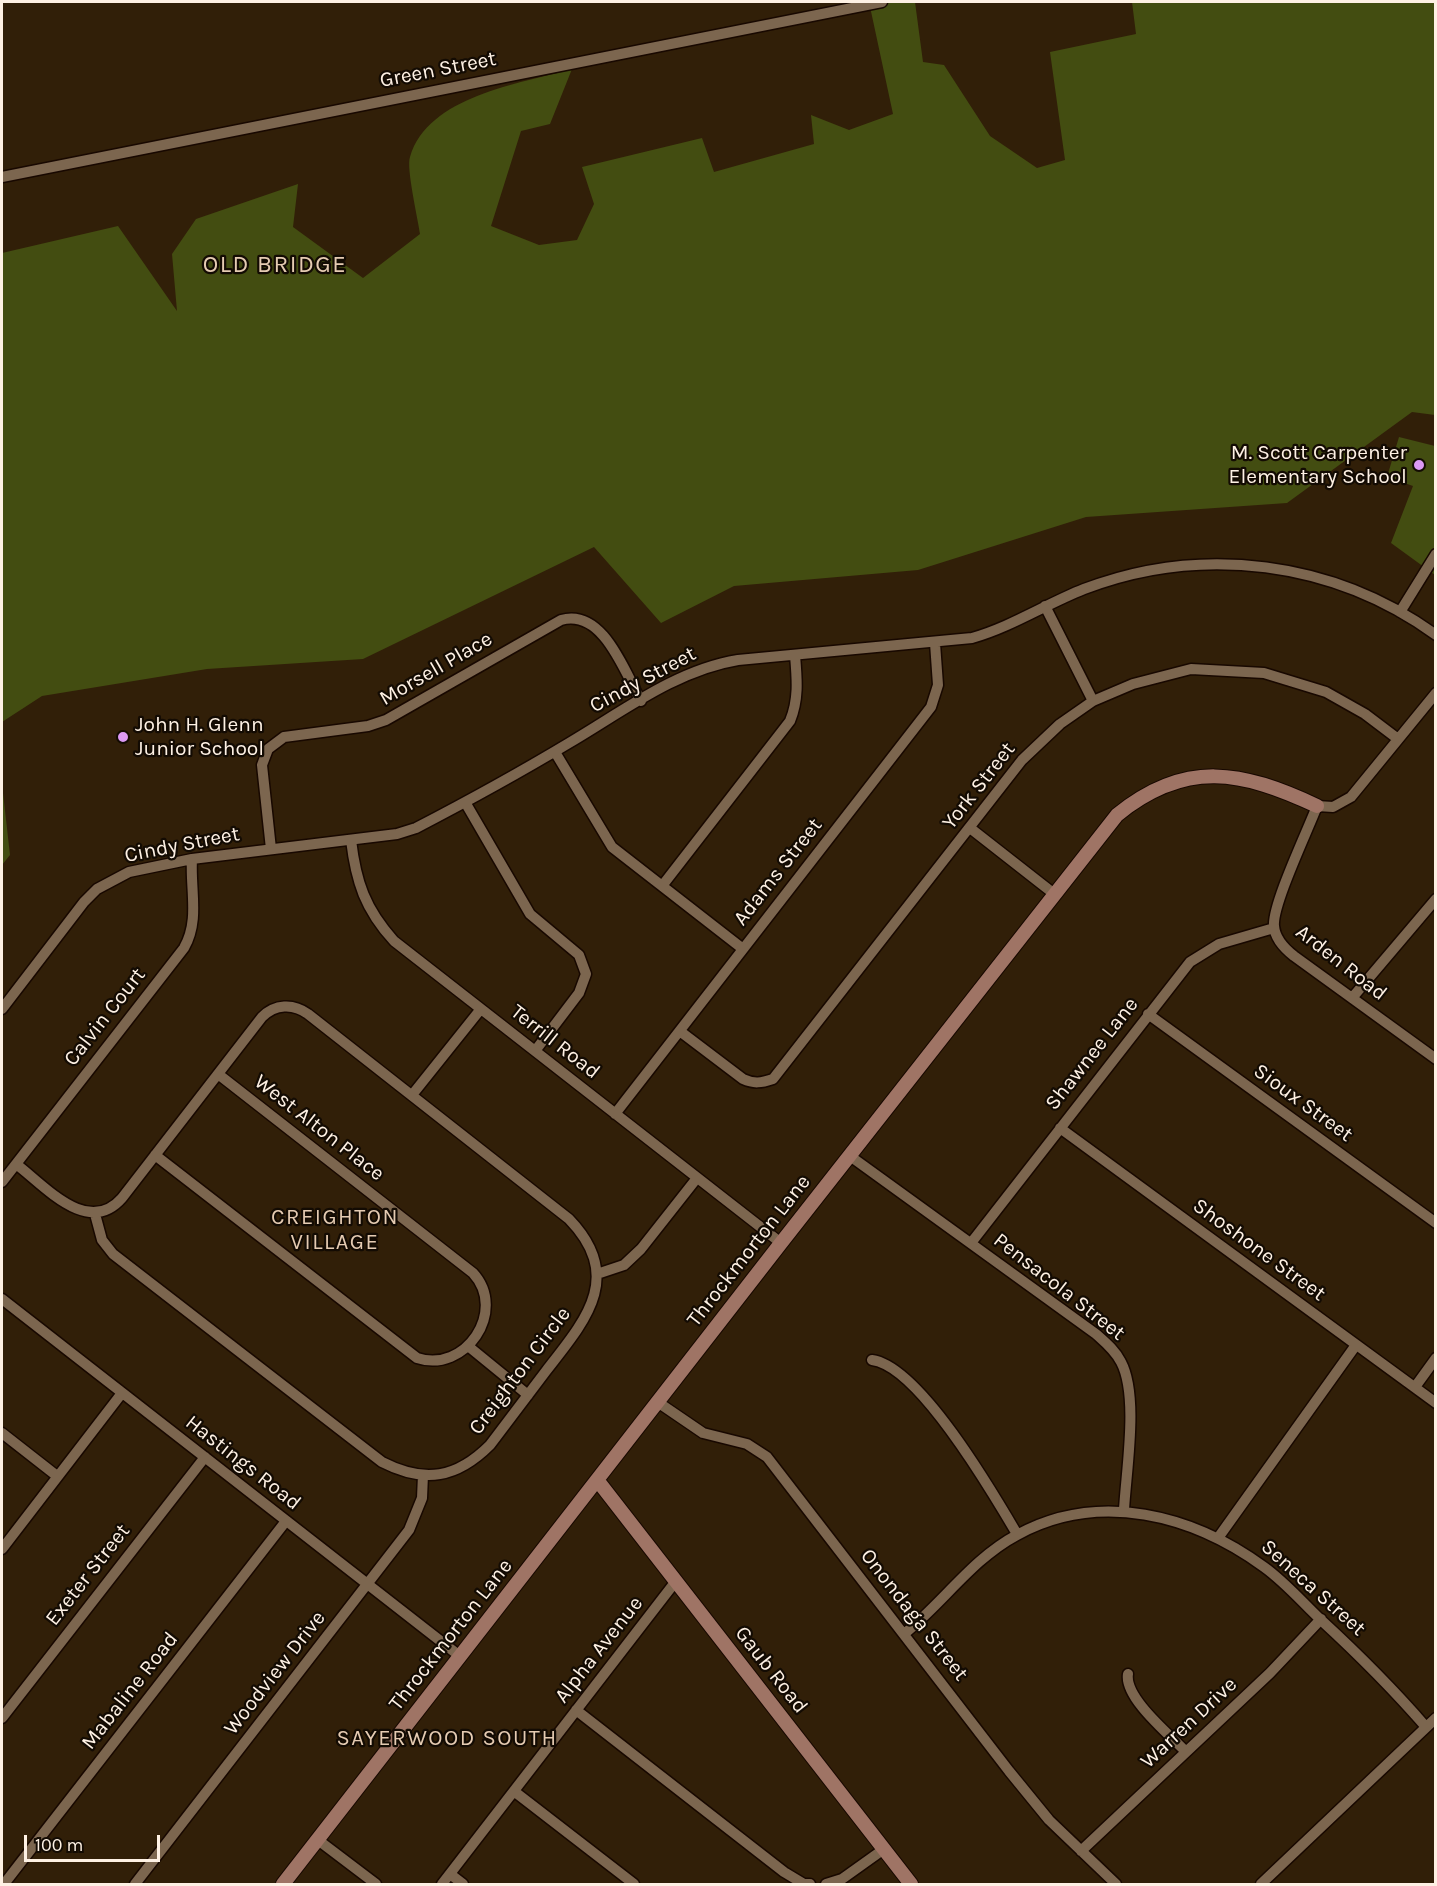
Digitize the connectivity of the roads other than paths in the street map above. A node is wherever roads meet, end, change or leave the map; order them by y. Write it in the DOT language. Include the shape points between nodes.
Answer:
graph roads {
  1 [pos="882,2"];
  2 [pos="2,177"];
  3 [pos="1436,554"];
  4 [pos="1046,606"];
  5 [pos="1400,612"];
  6 [pos="1436,635"];
  7 [pos="935,643"];
  8 [pos="795,655"];
  9 [pos="1436,693"];
  10 [pos="641,701"];
  11 [pos="1093,701"];
  12 [pos="1398,739"];
  13 [pos="555,752"];
  14 [pos="465,802"];
  15 [pos="1317,806"];
  16 [pos="970,828"];
  17 [pos="351,840"];
  18 [pos="271,849"];
  19 [pos="192,860"];
  20 [pos="662,886"];
  21 [pos="1053,893"];
  22 [pos="1436,899"];
  23 [pos="1274,928"];
  24 [pos="743,950"];
  25 [pos="1352,998"];
  26 [pos="2,1009"];
  27 [pos="480,1010"];
  28 [pos="1148,1014"];
  29 [pos="681,1032"];
  30 [pos="535,1051"];
  31 [pos="1436,1059"];
  32 [pos="218,1074"];
  33 [pos="412,1095"];
  34 [pos="615,1114"];
  35 [pos="1060,1128"];
  36 [pos="155,1155"];
  37 [pos="850,1156"];
  38 [pos="16,1164"];
  39 [pos="697,1178"];
  40 [pos="2,1182"];
  41 [pos="95,1214"];
  42 [pos="1436,1223"];
  43 [pos="781,1243"];
  44 [pos="971,1243"];
  45 [pos="597,1274"];
  46 [pos="2,1299"];
  47 [pos="1356,1345"];
  48 [pos="468,1346"];
  49 [pos="1436,1358"];
  50 [pos="872,1360"];
  51 [pos="1415,1387"];
  52 [pos="122,1393"];
  53 [pos="528,1395"];
  54 [pos="658,1403"];
  55 [pos="1436,1403"];
  56 [pos="2,1432"];
  57 [pos="205,1457"];
  58 [pos="423,1475"];
  59 [pos="57,1476"];
  60 [pos="598,1481"];
  61 [pos="1124,1510"];
  62 [pos="286,1521"];
  63 [pos="1017,1534"];
  64 [pos="1218,1538"];
  65 [pos="2,1549"];
  66 [pos="676,1581"];
  67 [pos="368,1584"];
  68 [pos="1321,1619"];
  69 [pos="904,1634"];
  70 [pos="461,1657"];
  71 [pos="1128,1674"];
  72 [pos="576,1710"];
  73 [pos="2,1718"];
  74 [pos="1436,1718"];
  75 [pos="1426,1727"];
  76 [pos="1186,1752"];
  77 [pos="514,1792"];
  78 [pos="318,1840"];
  79 [pos="884,1849"];
  80 [pos="1081,1851"];
  81 [pos="450,1874"];
  82 [pos="4,1884"];
  83 [pos="135,1884"];
  84 [pos="283,1884"];
  85 [pos="376,1884"];
  86 [pos="442,1884"];
  87 [pos="463,1884"];
  88 [pos="634,1884"];
  89 [pos="810,1884"];
  90 [pos="826,1884"];
  91 [pos="911,1884"];
  92 [pos="1116,1884"];
  93 [pos="1261,1884"];
  1 -- 2 [label="street, Green Street"];
  3 -- 5 [label="street"];
  4 -- 5 [label="street, Cindy Street" via="1131,574 1179,565 1226,563 1312,576 1357,591"];
  4 -- 7 [label="street, Cindy Street" via="991,633"];
  4 -- 11 [label="street"];
  5 -- 6 [label="street, Cindy Street"];
  7 -- 8 [label="street, Cindy Street"];
  7 -- 24 [label="street, Adams Street" via="938,685 931,707"];
  8 -- 10 [label="street, Cindy Street" via="707,666"];
  8 -- 20 [label="street" via="798,686 790,721"];
  9 -- 12 [label="street"];
  10 -- 13 [label="street, Cindy Street"];
  10 -- 18 [label="street, Morsell Place" via="597,627 581,618 561,620 386,720 278,740 265,754 262,765"];
  11 -- 12 [label="street, York Street" via="1133,684 1191,669 1264,673 1326,692"];
  11 -- 16 [label="street, York Street" via="1034,747"];
  12 -- 15 [label="street" via="1352,797 1333,807"];
  13 -- 14 [label="street, Cindy Street"];
  13 -- 20 [label="street" via="612,847"];
  14 -- 17 [label="street, Cindy Street" via="416,828"];
  14 -- 30 [label="street" via="530,914 572,947 584,964 584,984 579,993"];
  15 -- 21 [label="street, Throckmorton Lane" via="1274,787 1237,777 1203,777 1170,783 1117,815"];
  15 -- 23 [label="street, Arden Road" via="1274,915"];
  16 -- 21 [label="street"];
  16 -- 29 [label="street, York Street" via="772,1079 762,1083 742,1078"];
  17 -- 18 [label="street, Cindy Street"];
  17 -- 27 [label="street, Terrill Road" via="359,885 382,927 411,957"];
  18 -- 19 [label="street, Cindy Street"];
  19 -- 26 [label="street, Cindy Street" via="129,872 97,889"];
  19 -- 38 [label="street, Calvin Court" via="195,920 188,940"];
  20 -- 24 [label="street"];
  21 -- 37 [label="street, Throckmorton Lane"];
  22 -- 25 [label="street"];
  23 -- 25 [label="street, Arden Road" via="1284,948"];
  23 -- 28 [label="street, Shawnee Lane" via="1203,952 1180,973"];
  24 -- 29 [label="street, Adams Street"];
  25 -- 31 [label="street, Arden Road"];
  27 -- 30 [label="street, Terrill Road"];
  27 -- 33 [label="street"];
  28 -- 35 [label="street, Shawnee Lane"];
  28 -- 42 [label="street, Sioux Street"];
  29 -- 34 [label="street, Adams Street"];
  30 -- 34 [label="street, Terrill Road"];
  32 -- 33 [label="street, Creighton Circle" via="267,1012 292,1007 303,1011"];
  32 -- 36 [label="street, Creighton Circle"];
  32 -- 48 [label="street, West Alton Place" via="473,1273 484,1288 488,1305"];
  33 -- 45 [label="street, Creighton Circle" via="569,1219 587,1241"];
  34 -- 39 [label="street, Terrill Road"];
  35 -- 44 [label="street, Shawnee Lane"];
  35 -- 47 [label="street, Shoshone Street"];
  36 -- 41 [label="street, Creighton Circle" via="117,1203"];
  36 -- 48 [label="street" via="417,1358 443,1361"];
  37 -- 43 [label="street, Throckmorton Lane"];
  37 -- 44 [label="street, Pensacola Street"];
  38 -- 40 [label="street, Calvin Court"];
  38 -- 41 [label="street" via="76,1209"];
  39 -- 43 [label="street, Terrill Road"];
  39 -- 45 [label="street" via="641,1250 624,1265"];
  41 -- 58 [label="street, Creighton Circle" via="102,1240 113,1254 382,1462"];
  43 -- 54 [label="street, Throckmorton Lane"];
  44 -- 61 [label="street, Pensacola Street" via="1115,1352 1130,1401"];
  45 -- 53 [label="street, Creighton Circle" via="593,1301 583,1324"];
  46 -- 52 [label="street, Hastings Road"];
  47 -- 51 [label="street, Shoshone Street"];
  47 -- 64 [label="street"];
  48 -- 53 [label="street"];
  49 -- 51 [label="street"];
  50 -- 63 [label="street" via="886,1363 900,1373 939,1417 981,1474"];
  51 -- 55 [label="street, Shoshone Street"];
  52 -- 57 [label="street, Hastings Road"];
  52 -- 59 [label="street"];
  53 -- 58 [label="street, Creighton Circle" via="474,1460 457,1470"];
  54 -- 60 [label="street, Throckmorton Lane"];
  54 -- 69 [label="street, Onondaga Street" via="703,1433 747,1444 767,1457"];
  56 -- 59 [label="street"];
  57 -- 62 [label="street, Hastings Road"];
  57 -- 73 [label="street, Exeter Street"];
  58 -- 67 [label="street, Woodview Drive" via="417,1515"];
  59 -- 65 [label="street"];
  60 -- 66 [label="street, Gaub Road"];
  60 -- 70 [label="street, Throckmorton Lane"];
  61 -- 63 [label="street, Seneca Street" via="1079,1514"];
  61 -- 64 [label="street, Seneca Street" via="1172,1520"];
  62 -- 67 [label="street, Hastings Road"];
  62 -- 82 [label="street, Mabaline Road"];
  63 -- 69 [label="street, Seneca Street" via="984,1557"];
  64 -- 68 [label="street, Seneca Street" via="1266,1569"];
  66 -- 72 [label="street, Alpha Avenue"];
  66 -- 79 [label="street, Gaub Road"];
  67 -- 70 [label="street, Hastings Road"];
  67 -- 83 [label="street, Woodview Drive"];
  68 -- 75 [label="street, Seneca Street"];
  68 -- 76 [label="street, Warren Drive"];
  69 -- 80 [label="street, Onondaga Street" via="1009,1771 1049,1820"];
  70 -- 78 [label="street, Throckmorton Lane"];
  71 -- 76 [label="street" via="1129,1688 1136,1699"];
  72 -- 77 [label="street, Alpha Avenue"];
  72 -- 89 [label="street" via="784,1872"];
  74 -- 75 [label="street"];
  75 -- 93 [label="street"];
  76 -- 80 [label="street, Warren Drive"];
  77 -- 81 [label="street, Alpha Avenue"];
  77 -- 88 [label="street"];
  78 -- 84 [label="street, Throckmorton Lane"];
  78 -- 85 [label="street"];
  79 -- 90 [label="street" via="842,1880"];
  79 -- 91 [label="street, Gaub Road"];
  80 -- 92 [label="street, Onondaga Street"];
  81 -- 86 [label="street, Alpha Avenue"];
  81 -- 87 [label="street"];
}
